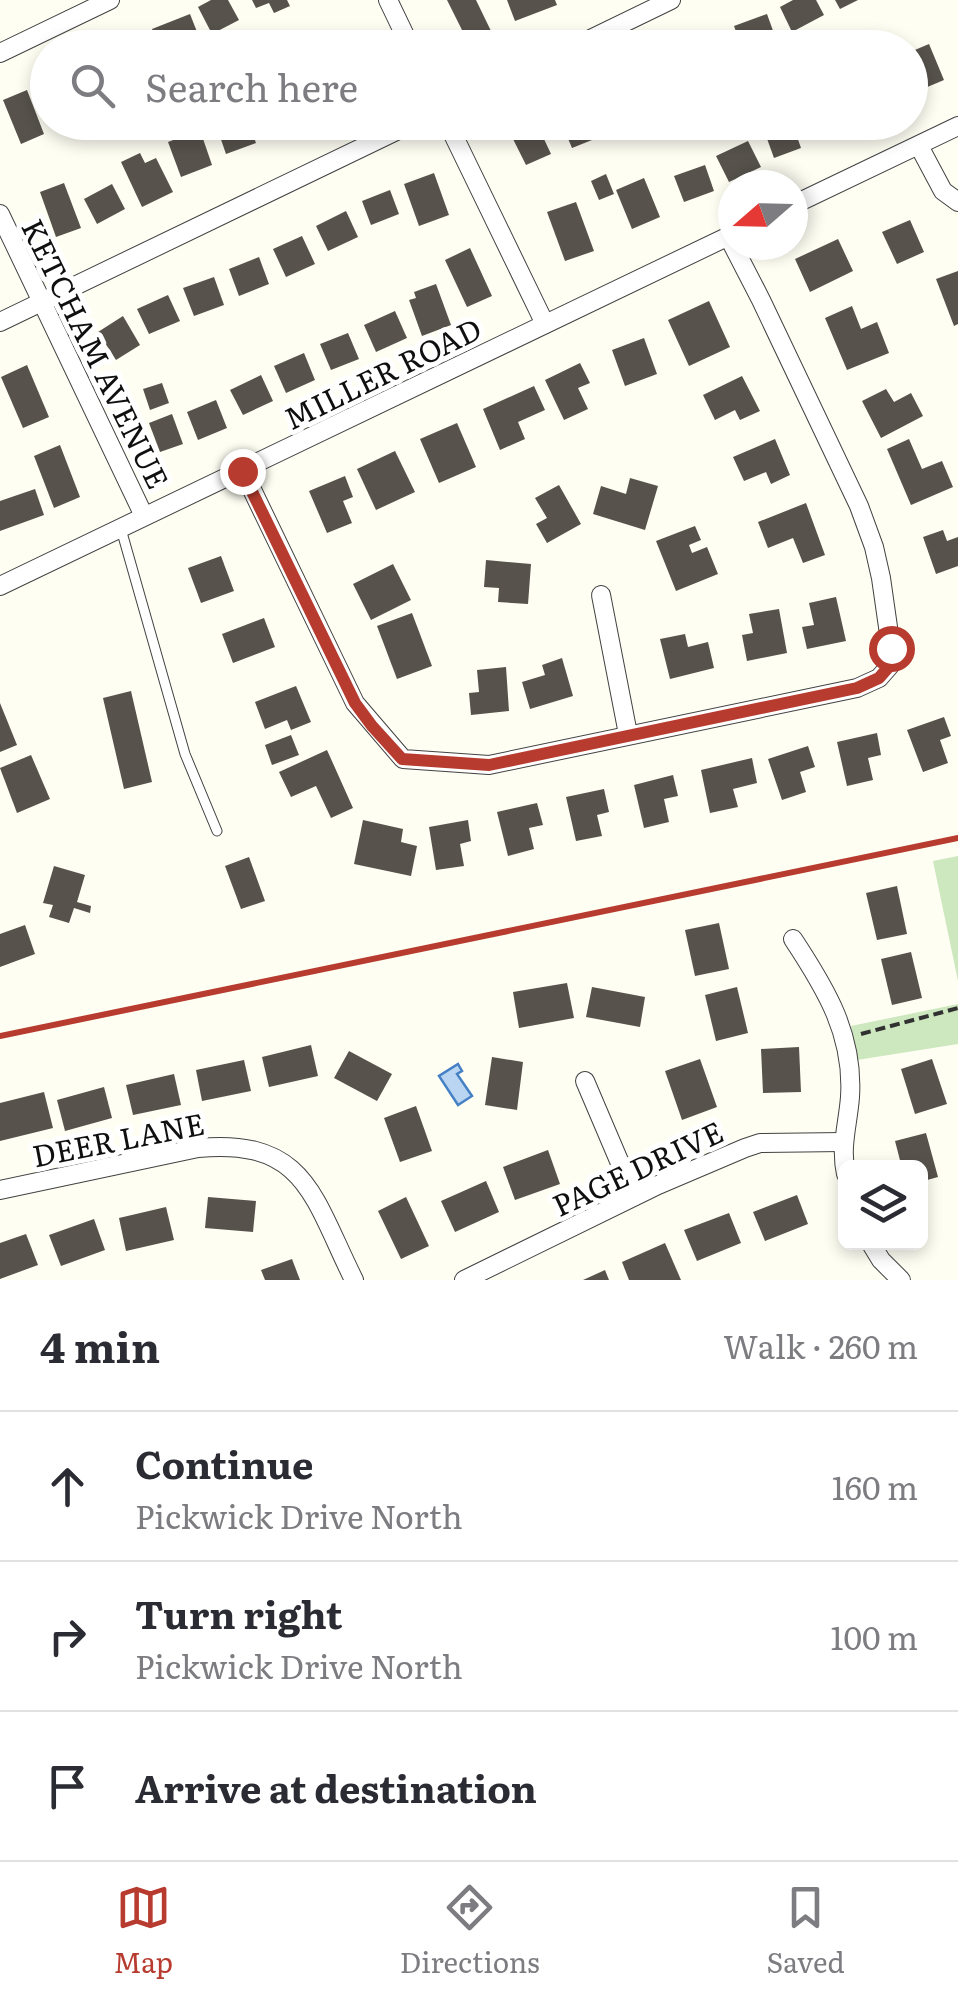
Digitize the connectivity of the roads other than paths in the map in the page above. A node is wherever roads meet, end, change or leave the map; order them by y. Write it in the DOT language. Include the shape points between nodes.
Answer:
graph roads {
  1 [pos="110,0"];
  2 [pos="388,0"];
  3 [pos="671,0"];
  4 [pos="48,30"];
  5 [pos="402,30"];
  6 [pos="609,30"];
  7 [pos="30,39"];
  8 [pos="0,53"];
  9 [pos="958,126"];
  10 [pos="378,140"];
  11 [pos="457,140"];
  12 [pos="918,146"];
  13 [pos="808,198"];
  14 [pos="958,202"];
  15 [pos="0,214"];
  16 [pos="718,241"];
  17 [pos="742,260"];
  18 [pos="42,302"];
  19 [pos="0,322"];
  20 [pos="546,324"];
  21 [pos="242,471"];
  22 [pos="144,516"];
  23 [pos="121,527"];
  24 [pos="0,586"];
  25 [pos="601,595"];
  26 [pos="628,734"];
  27 [pos="218,831"];
  28 [pos="794,939"];
  29 [pos="584,1081"];
  30 [pos="842,1142"];
  31 [pos="844,1160"];
  32 [pos="0,1190"];
  33 [pos="634,1196"];
  34 [pos="874,1250"];
  35 [pos="354,1280"];
  36 [pos="464,1280"];
  37 [pos="901,1280"];
  1 -- 4 [label="street"];
  2 -- 5 [label="street"];
  3 -- 6 [label="street"];
  7 -- 8 [label="street"];
  9 -- 12 [label="street"];
  10 -- 18 [label="street"];
  11 -- 20 [label="street"];
  12 -- 13 [label="street"];
  12 -- 14 [label="street"];
  15 -- 18 [label="street, KETCHAM AVENUE"];
  16 -- 20 [label="street, MILLER ROAD"];
  17 -- 26 [label="street" via="859,506 874,547 893,662 857,688"];
  18 -- 19 [label="street"];
  18 -- 22 [label="street, KETCHAM AVENUE"];
  20 -- 21 [label="street, MILLER ROAD"];
  21 -- 22 [label="street, MILLER ROAD"];
  21 -- 26 [label="street" via="355,703 402,759 489,765"];
  22 -- 23 [label="street, MILLER ROAD"];
  23 -- 24 [label="street, MILLER ROAD"];
  23 -- 27 [label="lane" via="185,754"];
  25 -- 26 [label="street"];
  28 -- 30 [label="street" via="829,994 846,1038 850,1102"];
  29 -- 33 [label="street"];
  30 -- 31 [label="street"];
  30 -- 33 [label="street, PAGE DRIVE" via="760,1143"];
  32 -- 35 [label="street, DEER LANE" via="198,1148 248,1147 273,1154 307,1185"];
  33 -- 36 [label="street, PAGE DRIVE"];
  34 -- 37 [label="street"];
}
